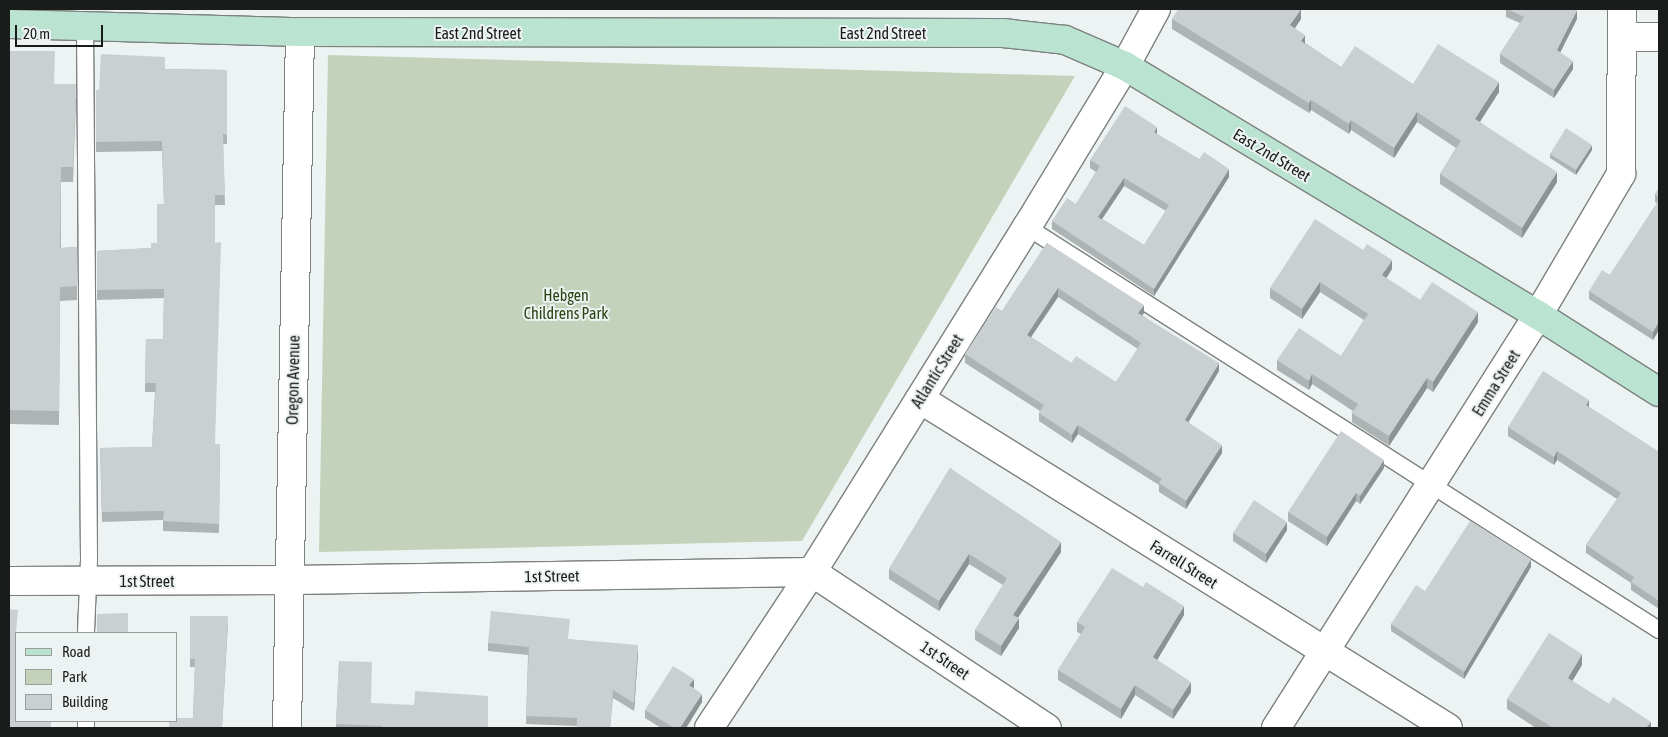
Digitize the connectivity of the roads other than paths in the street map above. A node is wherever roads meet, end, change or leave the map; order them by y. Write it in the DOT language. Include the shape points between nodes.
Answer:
graph roads {
  1 [pos="1156,9"];
  2 [pos="1622,9"];
  3 [pos="9,24"];
  4 [pos="85,25"];
  5 [pos="300,32"];
  6 [pos="1622,37"];
  7 [pos="1659,37"];
  8 [pos="1125,66"];
  9 [pos="1027,227"];
  10 [pos="1538,315"];
  11 [pos="1659,392"];
  12 [pos="920,399"];
  13 [pos="1431,486"];
  14 [pos="812,572"];
  15 [pos="290,580"];
  16 [pos="9,581"];
  17 [pos="86,581"];
  18 [pos="1659,630"];
  19 [pos="86,632"];
  20 [pos="1326,652"];
  21 [pos="287,728"];
  22 [pos="709,728"];
  23 [pos="1047,728"];
  24 [pos="1276,728"];
  25 [pos="1448,728"];
  1 -- 8 [label="street, Atlantic Street"];
  2 -- 6 [label="street, Emma Street"];
  3 -- 4 [label="street, East 2nd Street"];
  4 -- 5 [label="street, East 2nd Street"];
  4 -- 17 [label="lane" via="89,560"];
  5 -- 8 [label="street, East 2nd Street" via="1003,33 1065,40"];
  5 -- 15 [label="street, Oregon Avenue"];
  6 -- 7 [label="street"];
  6 -- 10 [label="street, Emma Street" via="1621,174"];
  8 -- 9 [label="street, Atlantic Street"];
  8 -- 10 [label="street, East 2nd Street"];
  9 -- 12 [label="street, Atlantic Street"];
  9 -- 13 [label="lane"];
  10 -- 11 [label="street, East 2nd Street"];
  10 -- 13 [label="street, Emma Street"];
  12 -- 14 [label="street, Atlantic Street"];
  12 -- 20 [label="street, Farrell Street"];
  13 -- 18 [label="lane"];
  13 -- 20 [label="street, Emma Street"];
  14 -- 15 [label="street, 1st Street"];
  14 -- 22 [label="street, Atlantic Street"];
  14 -- 23 [label="street, 1st Street"];
  15 -- 17 [label="street, 1st Street"];
  15 -- 21 [label="street, Oregon Avenue"];
  16 -- 17 [label="street, 1st Street"];
  17 -- 19 [label="lane"];
  20 -- 24 [label="street, Emma Street"];
  20 -- 25 [label="street, Farrell Street"];
}
